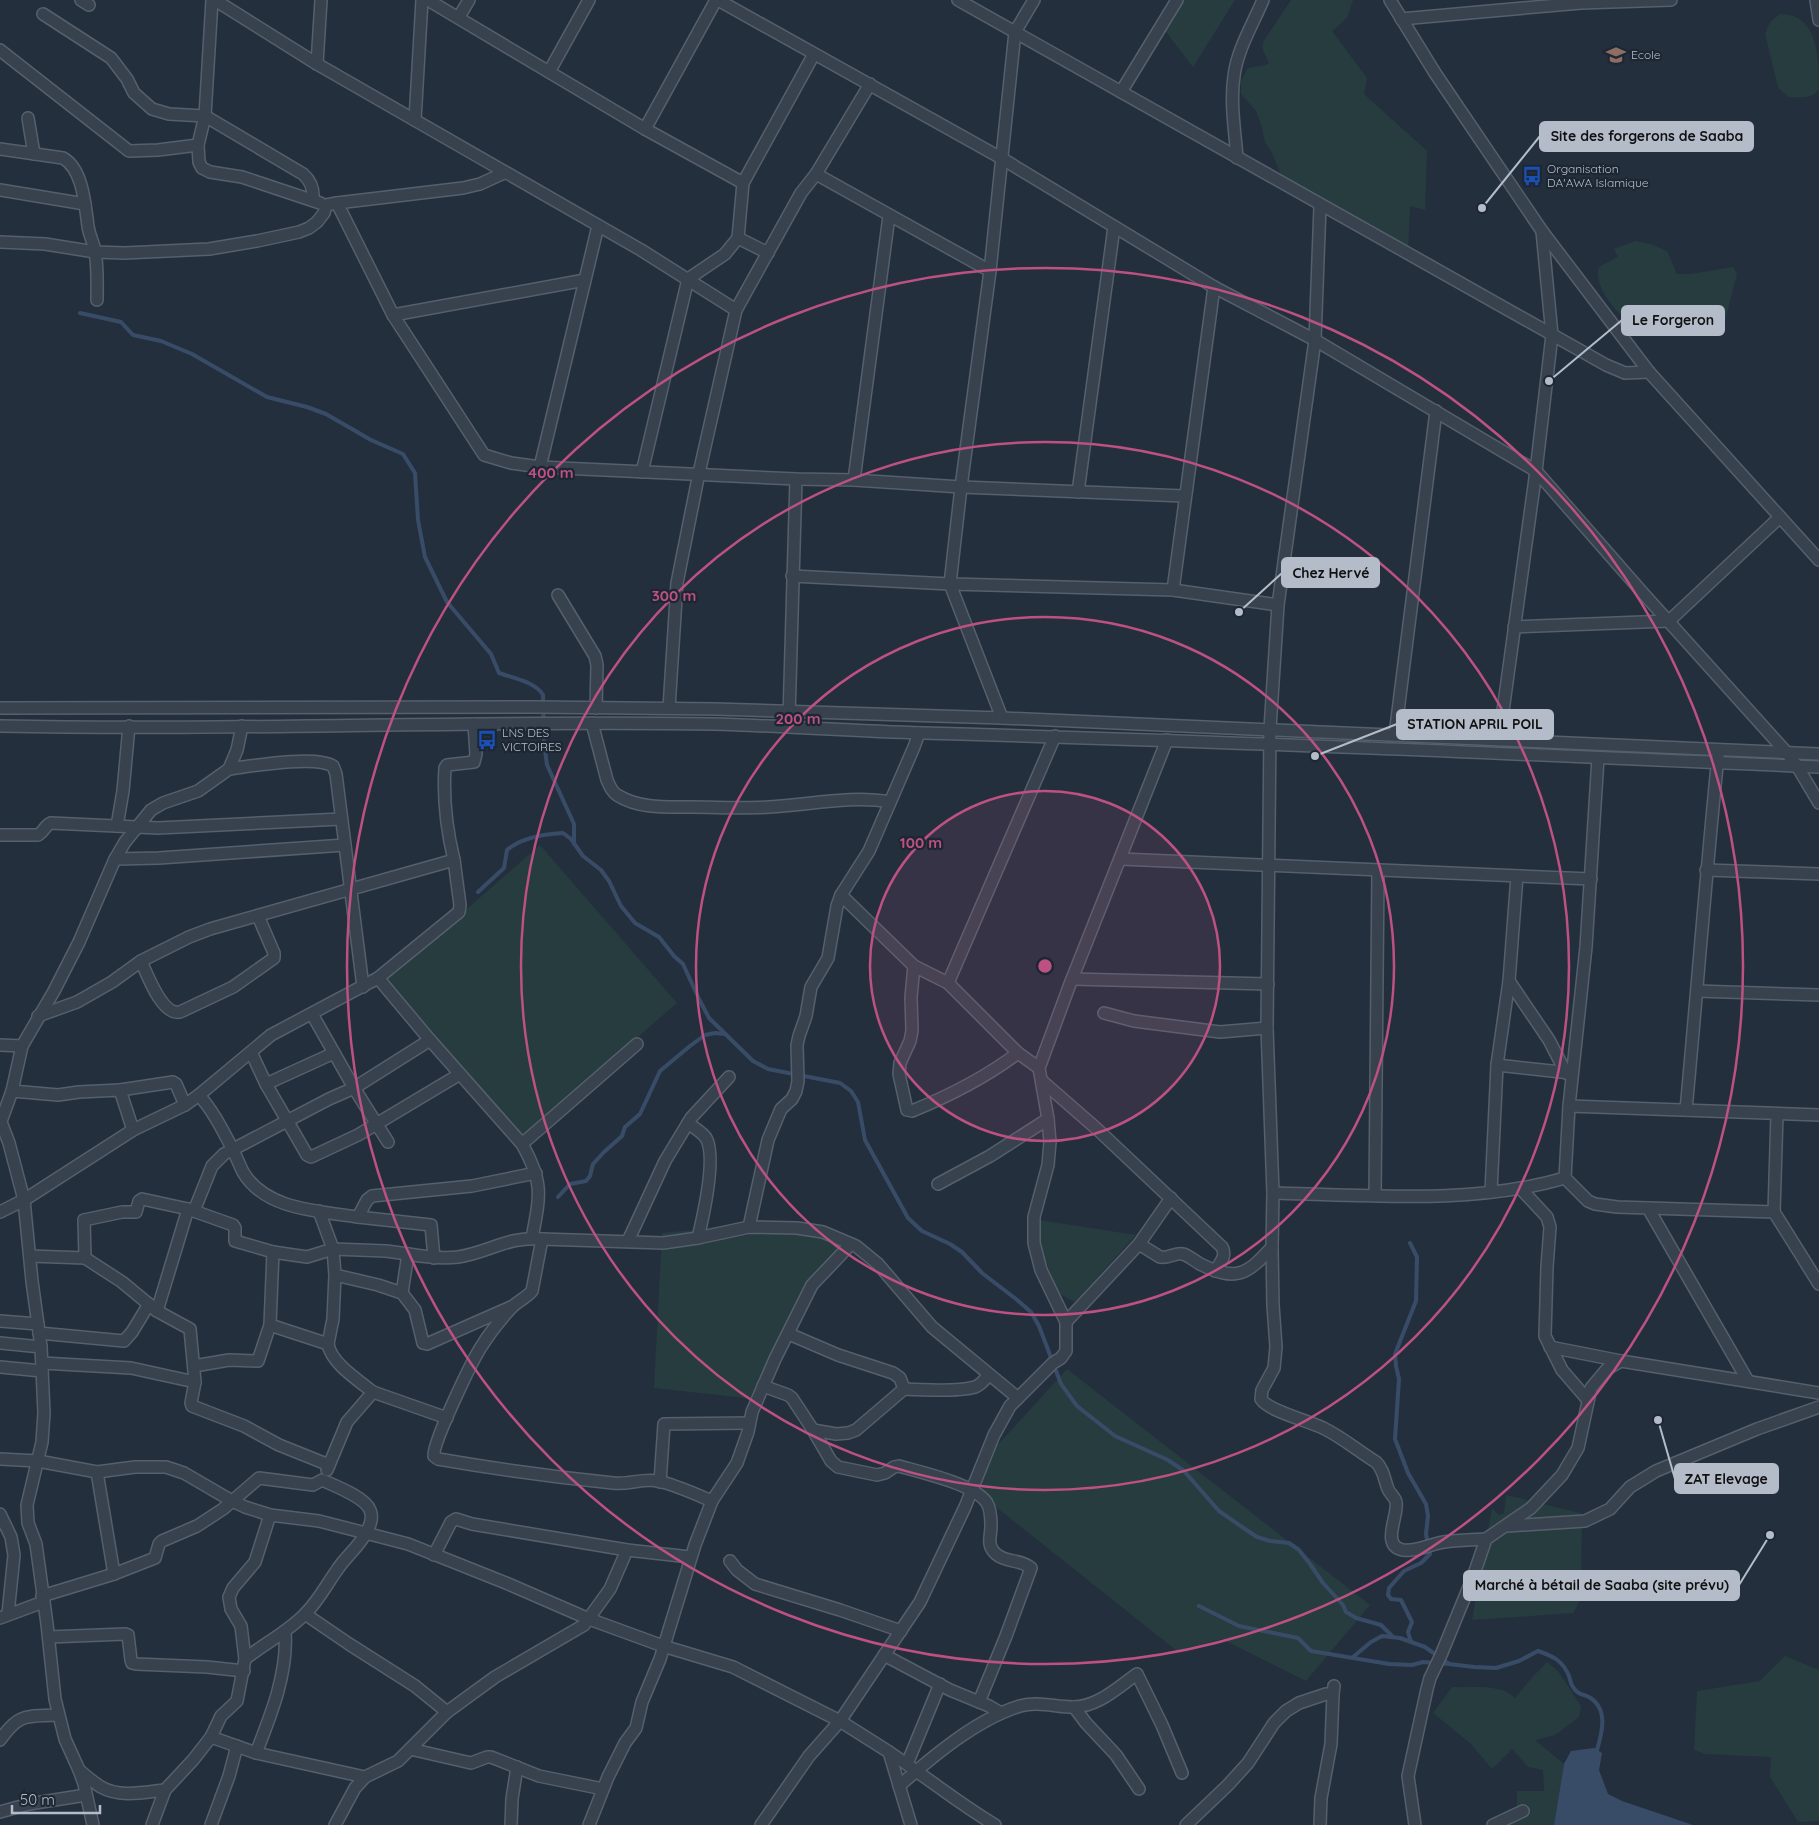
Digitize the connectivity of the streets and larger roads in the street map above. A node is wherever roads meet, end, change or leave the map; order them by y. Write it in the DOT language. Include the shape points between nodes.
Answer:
graph roads {
  1 [pos="213,0"];
  2 [pos="321,0"];
  3 [pos="422,0"];
  4 [pos="428,0"];
  5 [pos="469,0"];
  6 [pos="589,0"];
  7 [pos="717,0"];
  8 [pos="958,0"];
  9 [pos="1034,0"];
  10 [pos="1177,0"];
  11 [pos="1263,0"];
  12 [pos="1390,0"];
  13 [pos="1671,0"];
  14 [pos="1816,0"];
  15 [pos="1581,2"];
  16 [pos="44,14"];
  17 [pos="459,18"];
  18 [pos="1402,19"];
  19 [pos="1819,20"];
  20 [pos="1015,32"];
  21 [pos="0,50"];
  22 [pos="814,54"];
  23 [pos="317,64"];
  24 [pos="549,72"];
  25 [pos="870,84"];
  26 [pos="1120,92"];
  27 [pos="205,116"];
  28 [pos="28,118"];
  29 [pos="414,120"];
  30 [pos="645,129"];
  31 [pos="198,145"];
  32 [pos="0,149"];
  33 [pos="34,154"];
  34 [pos="1001,158"];
  35 [pos="1237,158"];
  36 [pos="504,172"];
  37 [pos="816,174"];
  38 [pos="743,183"];
  39 [pos="0,190"];
  40 [pos="313,200"];
  41 [pos="85,204"];
  42 [pos="331,204"];
  43 [pos="1320,206"];
  44 [pos="890,216"];
  45 [pos="598,226"];
  46 [pos="1114,227"];
  47 [pos="1542,231"];
  48 [pos="738,238"];
  49 [pos="0,242"];
  50 [pos="96,252"];
  51 [pos="768,253"];
  52 [pos="990,271"];
  53 [pos="688,279"];
  54 [pos="585,280"];
  55 [pos="1214,287"];
  56 [pos="97,300"];
  57 [pos="736,310"];
  58 [pos="393,315"];
  59 [pos="1552,335"];
  60 [pos="1315,340"];
  61 [pos="1649,372"];
  62 [pos="1436,411"];
  63 [pos="540,467"];
  64 [pos="1536,471"];
  65 [pos="642,472"];
  66 [pos="698,473"];
  67 [pos="796,479"];
  68 [pos="854,480"];
  69 [pos="961,488"];
  70 [pos="1078,492"];
  71 [pos="1184,496"];
  72 [pos="1780,517"];
  73 [pos="1819,560"];
  74 [pos="792,576"];
  75 [pos="950,584"];
  76 [pos="1172,590"];
  77 [pos="558,595"];
  78 [pos="1278,605"];
  79 [pos="1669,621"];
  80 [pos="1514,627"];
  81 [pos="0,708"];
  82 [pos="596,708"];
  83 [pos="669,708"];
  84 [pos="789,711"];
  85 [pos="1002,718"];
  86 [pos="592,723"];
  87 [pos="474,724"];
  88 [pos="0,726"];
  89 [pos="129,726"];
  90 [pos="242,726"];
  91 [pos="788,727"];
  92 [pos="1270,729"];
  93 [pos="919,733"];
  94 [pos="1395,735"];
  95 [pos="1055,736"];
  96 [pos="1167,740"];
  97 [pos="1499,740"];
  98 [pos="1270,744"];
  99 [pos="1718,750"];
  100 [pos="1787,753"];
  101 [pos="1819,754"];
  102 [pos="1598,758"];
  103 [pos="1717,763"];
  104 [pos="1797,766"];
  105 [pos="1819,767"];
  106 [pos="229,769"];
  107 [pos="890,802"];
  108 [pos="1819,803"];
  109 [pos="341,819"];
  110 [pos="117,826"];
  111 [pos="138,826"];
  112 [pos="0,835"];
  113 [pos="345,845"];
  114 [pos="115,859"];
  115 [pos="1120,859"];
  116 [pos="454,860"];
  117 [pos="1269,864"];
  118 [pos="1378,870"];
  119 [pos="1706,870"];
  120 [pos="1819,874"];
  121 [pos="1517,876"];
  122 [pos="1591,879"];
  123 [pos="351,890"];
  124 [pos="841,896"];
  125 [pos="258,916"];
  126 [pos="141,960"];
  127 [pos="914,966"];
  128 [pos="378,978"];
  129 [pos="1072,979"];
  130 [pos="1509,981"];
  131 [pos="948,983"];
  132 [pos="1268,984"];
  133 [pos="363,987"];
  134 [pos="1697,991"];
  135 [pos="1819,995"];
  136 [pos="1104,1013"];
  137 [pos="312,1014"];
  138 [pos="38,1016"];
  139 [pos="1267,1028"];
  140 [pos="430,1040"];
  141 [pos="637,1044"];
  142 [pos="0,1046"];
  143 [pos="22,1046"];
  144 [pos="251,1052"];
  145 [pos="334,1053"];
  146 [pos="1018,1053"];
  147 [pos="1497,1065"];
  148 [pos="1039,1068"];
  149 [pos="1570,1073"];
  150 [pos="460,1074"];
  151 [pos="728,1077"];
  152 [pos="1042,1081"];
  153 [pos="266,1084"];
  154 [pos="354,1088"];
  155 [pos="12,1090"];
  156 [pos="120,1090"];
  157 [pos="200,1095"];
  158 [pos="185,1105"];
  159 [pos="1570,1106"];
  160 [pos="1686,1110"];
  161 [pos="1777,1114"];
  162 [pos="1819,1116"];
  163 [pos="1048,1119"];
  164 [pos="288,1120"];
  165 [pos="1,1123"];
  166 [pos="688,1123"];
  167 [pos="376,1124"];
  168 [pos="133,1130"];
  169 [pos="388,1142"];
  170 [pos="522,1144"];
  171 [pos="232,1149"];
  172 [pos="536,1173"];
  173 [pos="1566,1178"];
  174 [pos="938,1184"];
  175 [pos="1521,1189"];
  176 [pos="1491,1192"];
  177 [pos="1273,1193"];
  178 [pos="1375,1195"];
  179 [pos="1171,1198"];
  180 [pos="24,1200"];
  181 [pos="1648,1208"];
  182 [pos="191,1210"];
  183 [pos="319,1211"];
  184 [pos="0,1212"];
  185 [pos="1774,1212"];
  186 [pos="358,1217"];
  187 [pos="749,1227"];
  188 [pos="698,1238"];
  189 [pos="537,1239"];
  190 [pos="628,1241"];
  191 [pos="851,1244"];
  192 [pos="1138,1244"];
  193 [pos="1272,1247"];
  194 [pos="333,1249"];
  195 [pos="273,1252"];
  196 [pos="408,1254"];
  197 [pos="30,1256"];
  198 [pos="85,1258"];
  199 [pos="434,1258"];
  200 [pos="1215,1271"];
  201 [pos="335,1276"];
  202 [pos="1819,1284"];
  203 [pos="402,1293"];
  204 [pos="512,1306"];
  205 [pos="153,1308"];
  206 [pos="0,1321"];
  207 [pos="1066,1322"];
  208 [pos="270,1324"];
  209 [pos="39,1328"];
  210 [pos="789,1334"];
  211 [pos="0,1343"];
  212 [pos="328,1344"];
  213 [pos="41,1347"];
  214 [pos="1550,1347"];
  215 [pos="1621,1361"];
  216 [pos="194,1366"];
  217 [pos="0,1367"];
  218 [pos="42,1367"];
  219 [pos="989,1375"];
  220 [pos="1748,1381"];
  221 [pos="195,1382"];
  222 [pos="763,1386"];
  223 [pos="904,1389"];
  224 [pos="373,1392"];
  225 [pos="1819,1393"];
  226 [pos="1018,1398"];
  227 [pos="1587,1399"];
  228 [pos="1819,1407"];
  229 [pos="447,1418"];
  230 [pos="749,1423"];
  231 [pos="813,1430"];
  232 [pos="0,1459"];
  233 [pos="38,1461"];
  234 [pos="329,1465"];
  235 [pos="97,1472"];
  236 [pos="322,1480"];
  237 [pos="660,1482"];
  238 [pos="972,1490"];
  239 [pos="232,1501"];
  240 [pos="712,1501"];
  241 [pos="0,1514"];
  242 [pos="270,1514"];
  243 [pos="1506,1526"];
  244 [pos="367,1532"];
  245 [pos="1486,1539"];
  246 [pos="627,1550"];
  247 [pos="434,1554"];
  248 [pos="690,1557"];
  249 [pos="730,1561"];
  250 [pos="114,1574"];
  251 [pos="43,1599"];
  252 [pos="305,1614"];
  253 [pos="4,1616"];
  254 [pos="589,1619"];
  255 [pos="900,1631"];
  256 [pos="284,1632"];
  257 [pos="49,1637"];
  258 [pos="663,1646"];
  259 [pos="884,1655"];
  260 [pos="245,1665"];
  261 [pos="940,1684"];
  262 [pos="979,1702"];
  263 [pos="1074,1708"];
  264 [pos="447,1712"];
  265 [pos="1002,1713"];
  266 [pos="58,1715"];
  267 [pos="840,1721"];
  268 [pos="212,1737"];
  269 [pos="0,1740"];
  270 [pos="237,1746"];
  271 [pos="410,1749"];
  272 [pos="888,1752"];
  273 [pos="256,1753"];
  274 [pos="517,1767"];
  275 [pos="912,1767"];
  276 [pos="79,1770"];
  277 [pos="1182,1773"];
  278 [pos="365,1777"];
  279 [pos="899,1786"];
  280 [pos="603,1789"];
  281 [pos="1139,1789"];
  282 [pos="164,1790"];
  283 [pos="86,1795"];
  284 [pos="1523,1811"];
  285 [pos="0,1812"];
  286 [pos="92,1825"];
  287 [pos="152,1825"];
  288 [pos="211,1825"];
  289 [pos="335,1825"];
  290 [pos="511,1825"];
  291 [pos="589,1825"];
  292 [pos="762,1825"];
  293 [pos="911,1825"];
  294 [pos="995,1825"];
  295 [pos="1186,1825"];
  296 [pos="1320,1825"];
  297 [pos="1415,1825"];
  298 [pos="1493,1825"];
  1 -- 23 [label="street"];
  1 -- 27 [label="street"];
  2 -- 23 [label="street"];
  3 -- 29 [label="street"];
  4 -- 17 [label="street"];
  5 -- 17 [label="street"];
  6 -- 24 [label="street"];
  7 -- 22 [label="street"];
  7 -- 30 [label="street"];
  8 -- 20 [label="street"];
  9 -- 20 [label="street"];
  10 -- 26 [label="street"];
  11 -- 35 [label="street" via="1234,76"];
  12 -- 18 [label="street"];
  13 -- 15 [label="street"];
  14 -- 19 [label="street"];
  15 -- 18 [label="street"];
  16 -- 27 [label="street" via="111,58 134,93 152,109 169,114"];
  17 -- 24 [label="street"];
  18 -- 47 [label="street"];
  20 -- 26 [label="street"];
  20 -- 34 [label="street"];
  21 -- 31 [label="street" via="129,150"];
  22 -- 25 [label="street"];
  22 -- 38 [label="street"];
  23 -- 29 [label="street"];
  24 -- 30 [label="street"];
  25 -- 34 [label="street"];
  25 -- 37 [label="street"];
  26 -- 35 [label="street"];
  27 -- 31 [label="street"];
  27 -- 40 [label="street" via="299,171 310,182"];
  28 -- 33 [label="street"];
  29 -- 36 [label="street"];
  30 -- 38 [label="street"];
  31 -- 40 [label="street" via="199,162 210,172 242,177"];
  32 -- 33 [label="street"];
  33 -- 41 [label="street" via="68,161 81,182"];
  34 -- 46 [label="street"];
  34 -- 52 [label="street"];
  35 -- 43 [label="street"];
  36 -- 42 [label="street" via="463,188"];
  36 -- 45 [label="street"];
  37 -- 44 [label="street"];
  37 -- 51 [label="street" via="801,193"];
  38 -- 48 [label="street"];
  39 -- 41 [label="street"];
  40 -- 42 [label="street"];
  41 -- 50 [label="street"];
  42 -- 50 [label="street" via="309,228 257,242 209,249"];
  42 -- 58 [label="street"];
  43 -- 59 [label="street"];
  43 -- 60 [label="street"];
  44 -- 52 [label="street"];
  44 -- 68 [label="street"];
  45 -- 53 [label="street"];
  45 -- 54 [label="street"];
  46 -- 55 [label="street"];
  46 -- 70 [label="street"];
  47 -- 59 [label="street"];
  47 -- 61 [label="street"];
  48 -- 51 [label="street"];
  48 -- 53 [label="street" via="725,254"];
  49 -- 50 [label="street" via="45,244"];
  50 -- 56 [label="street"];
  51 -- 57 [label="street"];
  52 -- 69 [label="street"];
  53 -- 57 [label="street"];
  53 -- 65 [label="street"];
  54 -- 58 [label="street"];
  54 -- 63 [label="street"];
  55 -- 60 [label="street"];
  55 -- 71 [label="street"];
  57 -- 66 [label="street"];
  58 -- 63 [label="street" via="480,451 495,460"];
  59 -- 61 [label="street" via="1625,373"];
  59 -- 64 [label="street"];
  60 -- 62 [label="street"];
  60 -- 78 [label="street"];
  61 -- 72 [label="street"];
  62 -- 64 [label="street"];
  62 -- 94 [label="street"];
  63 -- 65 [label="street"];
  64 -- 79 [label="street"];
  64 -- 80 [label="street"];
  65 -- 66 [label="street"];
  66 -- 67 [label="street"];
  66 -- 83 [label="street" via="678,583"];
  67 -- 68 [label="street"];
  67 -- 74 [label="street"];
  68 -- 69 [label="street"];
  69 -- 70 [label="street"];
  69 -- 75 [label="street"];
  70 -- 71 [label="street"];
  71 -- 76 [label="street"];
  72 -- 73 [label="street"];
  72 -- 79 [label="street"];
  74 -- 75 [label="street"];
  74 -- 84 [label="street"];
  75 -- 76 [label="street"];
  75 -- 85 [label="street"];
  76 -- 78 [label="street"];
  77 -- 82 [label="street" via="595,656"];
  78 -- 92 [label="street"];
  79 -- 80 [label="street"];
  79 -- 100 [label="street"];
  80 -- 97 [label="street"];
  81 -- 82 [label="street"];
  82 -- 83 [label="street"];
  83 -- 84 [label="street"];
  84 -- 85 [label="street"];
  84 -- 91 [label="street"];
  85 -- 92 [label="street"];
  86 -- 87 [label="street"];
  86 -- 91 [label="street"];
  86 -- 107 [label="street" via="611,788 618,796 634,803 659,807 767,807 860,799"];
  87 -- 90 [label="street"];
  87 -- 116 [label="street" via="474,762 444,768 444,795"];
  88 -- 89 [label="street"];
  89 -- 90 [label="street"];
  89 -- 110 [label="street"];
  90 -- 106 [label="street"];
  91 -- 93 [label="street"];
  92 -- 94 [label="street"];
  92 -- 98 [label="street"];
  93 -- 95 [label="street"];
  93 -- 107 [label="street"];
  94 -- 97 [label="street"];
  95 -- 96 [label="street"];
  95 -- 131 [label="street"];
  96 -- 98 [label="street"];
  96 -- 115 [label="street"];
  97 -- 99 [label="street"];
  98 -- 102 [label="street"];
  98 -- 117 [label="street"];
  99 -- 100 [label="street"];
  99 -- 103 [label="street"];
  100 -- 101 [label="street"];
  100 -- 104 [label="street"];
  102 -- 103 [label="street"];
  102 -- 122 [label="street"];
  103 -- 104 [label="street"];
  103 -- 119 [label="street"];
  104 -- 105 [label="street"];
  104 -- 108 [label="street"];
  106 -- 109 [label="street" via="268,764 329,763 335,769"];
  106 -- 111 [label="street" via="198,791 163,803"];
  107 -- 124 [label="street" via="869,851"];
  109 -- 111 [label="street" via="182,828"];
  109 -- 113 [label="street"];
  110 -- 111 [label="street"];
  110 -- 112 [label="street" via="51,823 38,835"];
  111 -- 114 [label="street"];
  113 -- 114 [label="street"];
  113 -- 123 [label="street"];
  114 -- 138 [label="street" via="79,942"];
  115 -- 117 [label="street"];
  115 -- 129 [label="street"];
  116 -- 123 [label="street"];
  116 -- 128 [label="street" via="459,912"];
  117 -- 118 [label="street"];
  117 -- 132 [label="street"];
  118 -- 121 [label="street"];
  118 -- 178 [label="street"];
  119 -- 120 [label="street"];
  119 -- 134 [label="street"];
  121 -- 122 [label="street"];
  121 -- 130 [label="street"];
  122 -- 149 [label="street"];
  123 -- 125 [label="street"];
  123 -- 133 [label="street"];
  124 -- 127 [label="street"];
  124 -- 187 [label="street" via="835,912 829,953 812,987 799,1036 796,1091 781,1109 768,1140"];
  125 -- 126 [label="street" via="210,929"];
  125 -- 126 [label="street" via="274,958 232,987 180,1012 175,1013 162,1002"];
  126 -- 138 [label="street" via="77,1002"];
  127 -- 131 [label="street"];
  127 -- 146 [label="street" via="912,1031 899,1074 907,1110 912,1111 962,1088"];
  128 -- 133 [label="street"];
  128 -- 140 [label="street"];
  129 -- 132 [label="street"];
  129 -- 148 [label="street"];
  130 -- 147 [label="street"];
  130 -- 149 [label="street"];
  131 -- 146 [label="street"];
  132 -- 139 [label="street"];
  133 -- 137 [label="street"];
  134 -- 135 [label="street"];
  134 -- 160 [label="street"];
  136 -- 139 [label="street" via="1134,1021 1220,1032"];
  137 -- 144 [label="street" via="280,1029"];
  137 -- 145 [label="street"];
  138 -- 143 [label="street"];
  139 -- 177 [label="street"];
  140 -- 150 [label="street"];
  140 -- 154 [label="street"];
  141 -- 170 [label="street"];
  142 -- 143 [label="street"];
  143 -- 155 [label="street"];
  144 -- 153 [label="street"];
  144 -- 157 [label="street"];
  145 -- 153 [label="street"];
  145 -- 154 [label="street"];
  146 -- 148 [label="street"];
  147 -- 149 [label="street"];
  147 -- 176 [label="street"];
  148 -- 152 [label="street"];
  149 -- 159 [label="street"];
  150 -- 167 [label="street"];
  150 -- 170 [label="street"];
  151 -- 166 [label="street"];
  152 -- 163 [label="street"];
  152 -- 179 [label="street"];
  153 -- 164 [label="street"];
  154 -- 164 [label="street"];
  154 -- 167 [label="street"];
  155 -- 156 [label="street" via="58,1095"];
  155 -- 165 [label="street"];
  156 -- 158 [label="street" via="172,1082"];
  156 -- 168 [label="street"];
  157 -- 158 [label="street"];
  157 -- 171 [label="street"];
  158 -- 168 [label="street"];
  159 -- 160 [label="street"];
  159 -- 173 [label="street"];
  160 -- 161 [label="street"];
  161 -- 162 [label="street"];
  161 -- 185 [label="street"];
  163 -- 174 [label="street"];
  163 -- 207 [label="street" via="1048,1165 1034,1217 1034,1236 1041,1270"];
  164 -- 167 [label="street" via="310,1156"];
  164 -- 171 [label="street"];
  165 -- 180 [label="street"];
  166 -- 188 [label="street" via="708,1143 708,1189"];
  166 -- 190 [label="street" via="661,1168"];
  167 -- 169 [label="street"];
  168 -- 180 [label="street"];
  170 -- 172 [label="street"];
  171 -- 182 [label="street" via="214,1163"];
  171 -- 183 [label="street" via="243,1172 257,1189 272,1198"];
  172 -- 186 [label="street" via="472,1186 372,1196"];
  172 -- 189 [label="street" via="539,1197"];
  173 -- 175 [label="street"];
  173 -- 181 [label="street" via="1595,1204"];
  175 -- 176 [label="street"];
  175 -- 214 [label="street" via="1547,1217 1550,1227 1544,1326"];
  176 -- 178 [label="street"];
  177 -- 178 [label="street"];
  177 -- 193 [label="street"];
  179 -- 192 [label="street"];
  179 -- 200 [label="street" via="1224,1251"];
  180 -- 184 [label="street"];
  180 -- 197 [label="street"];
  181 -- 185 [label="street"];
  181 -- 220 [label="street"];
  182 -- 195 [label="street" via="233,1225 235,1241"];
  182 -- 198 [label="street" via="142,1199 136,1212 85,1220"];
  182 -- 205 [label="street"];
  183 -- 186 [label="street"];
  183 -- 194 [label="street"];
  185 -- 202 [label="street"];
  186 -- 199 [label="street" via="431,1225"];
  187 -- 188 [label="street"];
  187 -- 191 [label="street" via="816,1230"];
  188 -- 190 [label="street" via="663,1243"];
  189 -- 190 [label="street"];
  189 -- 199 [label="street" via="508,1241 459,1257"];
  189 -- 204 [label="street" via="532,1291"];
  191 -- 210 [label="street" via="812,1285"];
  191 -- 219 [label="street" via="878,1264 932,1327"];
  192 -- 200 [label="street" via="1164,1258 1182,1254"];
  192 -- 207 [label="street"];
  193 -- 200 [label="street" via="1256,1265 1244,1272"];
  193 -- 245 [label="street" via="1275,1362 1260,1395 1262,1402 1325,1429 1381,1467 1396,1502 1391,1539 1398,1548 1418,1550 1442,1543"];
  194 -- 195 [label="street" via="307,1257"];
  194 -- 196 [label="street"];
  194 -- 201 [label="street"];
  195 -- 208 [label="street"];
  196 -- 199 [label="street"];
  196 -- 203 [label="street"];
  197 -- 198 [label="street"];
  197 -- 209 [label="street"];
  198 -- 205 [label="street" via="122,1282"];
  201 -- 203 [label="street"];
  201 -- 212 [label="street" via="334,1313"];
  203 -- 204 [label="street" via="412,1304 422,1341 427,1344"];
  204 -- 229 [label="street" via="481,1347"];
  205 -- 209 [label="street" via="124,1341"];
  205 -- 216 [label="street" via="190,1329"];
  206 -- 209 [label="street"];
  207 -- 226 [label="street" via="1064,1355"];
  208 -- 212 [label="street"];
  208 -- 216 [label="street" via="258,1361 229,1360"];
  209 -- 213 [label="street"];
  210 -- 222 [label="street"];
  210 -- 223 [label="street" via="892,1373 900,1378"];
  211 -- 213 [label="street"];
  212 -- 224 [label="street" via="334,1358"];
  213 -- 218 [label="street"];
  214 -- 215 [label="street"];
  214 -- 227 [label="street" via="1562,1370"];
  215 -- 220 [label="street"];
  215 -- 227 [label="street" via="1599,1376"];
  216 -- 221 [label="street"];
  217 -- 218 [label="street"];
  218 -- 221 [label="street" via="131,1368"];
  218 -- 233 [label="street" via="44,1413"];
  219 -- 223 [label="street" via="974,1387"];
  219 -- 226 [label="street"];
  220 -- 225 [label="street"];
  221 -- 234 [label="street" via="192,1406"];
  222 -- 230 [label="street"];
  222 -- 231 [label="street" via="792,1398"];
  223 -- 231 [label="street" via="856,1430 836,1434"];
  224 -- 229 [label="street"];
  224 -- 234 [label="street" via="347,1422"];
  226 -- 238 [label="street" via="994,1435"];
  227 -- 243 [label="street" via="1578,1448 1571,1462 1531,1508"];
  228 -- 243 [label="street" via="1656,1471 1630,1487 1610,1509 1593,1518"];
  229 -- 237 [label="street" via="434,1448 434,1456 438,1459 570,1479 624,1484 646,1480"];
  230 -- 237 [label="street" via="664,1424"];
  230 -- 240 [label="street" via="738,1463"];
  231 -- 238 [label="street" via="838,1467 877,1475 899,1466"];
  232 -- 233 [label="street"];
  233 -- 235 [label="street"];
  233 -- 251 [label="street" via="27,1513 36,1544"];
  234 -- 236 [label="street"];
  235 -- 239 [label="street" via="166,1467 184,1473"];
  235 -- 250 [label="street"];
  236 -- 239 [label="street" via="313,1485 259,1478"];
  236 -- 244 [label="street" via="368,1506 372,1520"];
  237 -- 240 [label="street"];
  238 -- 255 [label="street" via="920,1602"];
  238 -- 262 [label="street" via="987,1503 991,1548 1003,1559 1030,1566 1031,1570"];
  239 -- 242 [label="street"];
  239 -- 250 [label="street" via="197,1526 162,1541 155,1558"];
  240 -- 248 [label="street"];
  241 -- 253 [label="street" via="11,1537 14,1554"];
  242 -- 244 [label="street" via="319,1520"];
  242 -- 260 [label="street" via="256,1562 229,1597 231,1609 241,1626"];
  243 -- 245 [label="street"];
  244 -- 247 [label="street"];
  244 -- 252 [label="street"];
  245 -- 297 [label="street" via="1426,1689 1408,1776"];
  246 -- 247 [label="street" via="480,1526 456,1519 451,1522"];
  246 -- 248 [label="street"];
  246 -- 254 [label="street" via="610,1589"];
  247 -- 254 [label="street"];
  248 -- 258 [label="street"];
  249 -- 255 [label="street" via="755,1584"];
  250 -- 251 [label="street"];
  251 -- 253 [label="street"];
  251 -- 257 [label="street"];
  252 -- 256 [label="street"];
  252 -- 264 [label="street" via="415,1686"];
  254 -- 258 [label="street"];
  254 -- 264 [label="street" via="578,1629 495,1677"];
  255 -- 259 [label="street"];
  256 -- 260 [label="street" via="266,1643"];
  256 -- 273 [label="street" via="283,1668"];
  257 -- 260 [label="street" via="125,1634 130,1639 132,1663 136,1664"];
  257 -- 266 [label="street"];
  258 -- 267 [label="street" via="732,1667"];
  258 -- 280 [label="street" via="636,1728 625,1743"];
  259 -- 261 [label="street"];
  259 -- 267 [label="street"];
  260 -- 268 [label="street" via="238,1701 218,1719"];
  261 -- 262 [label="street"];
  261 -- 275 [label="street"];
  262 -- 265 [label="street"];
  263 -- 265 [label="street" via="1027,1704"];
  263 -- 277 [label="street" via="1097,1702 1137,1674"];
  263 -- 281 [label="street" via="1116,1755"];
  264 -- 271 [label="street"];
  265 -- 275 [label="street"];
  266 -- 269 [label="street" via="21,1718"];
  266 -- 276 [label="street"];
  267 -- 272 [label="street"];
  267 -- 292 [label="street" via="809,1756"];
  268 -- 270 [label="street"];
  268 -- 282 [label="street"];
  270 -- 273 [label="street"];
  270 -- 288 [label="street"];
  271 -- 274 [label="street" via="470,1763 487,1757"];
  271 -- 278 [label="street" via="390,1766"];
  272 -- 275 [label="street"];
  272 -- 279 [label="street"];
  273 -- 278 [label="street"];
  274 -- 280 [label="street" via="539,1776"];
  274 -- 290 [label="street"];
  275 -- 279 [label="street"];
  275 -- 294 [label="street"];
  276 -- 282 [label="street" via="114,1792"];
  276 -- 283 [label="street"];
  278 -- 289 [label="street" via="355,1788"];
  279 -- 293 [label="street"];
  280 -- 291 [label="street"];
  282 -- 287 [label="street"];
  283 -- 285 [label="street"];
  283 -- 286 [label="street"];
  284 -- 298 [label="street"];
  295 -- 296 [label="street" via="1235,1778 1286,1711 1333,1690 1331,1744 1321,1798"];
}
